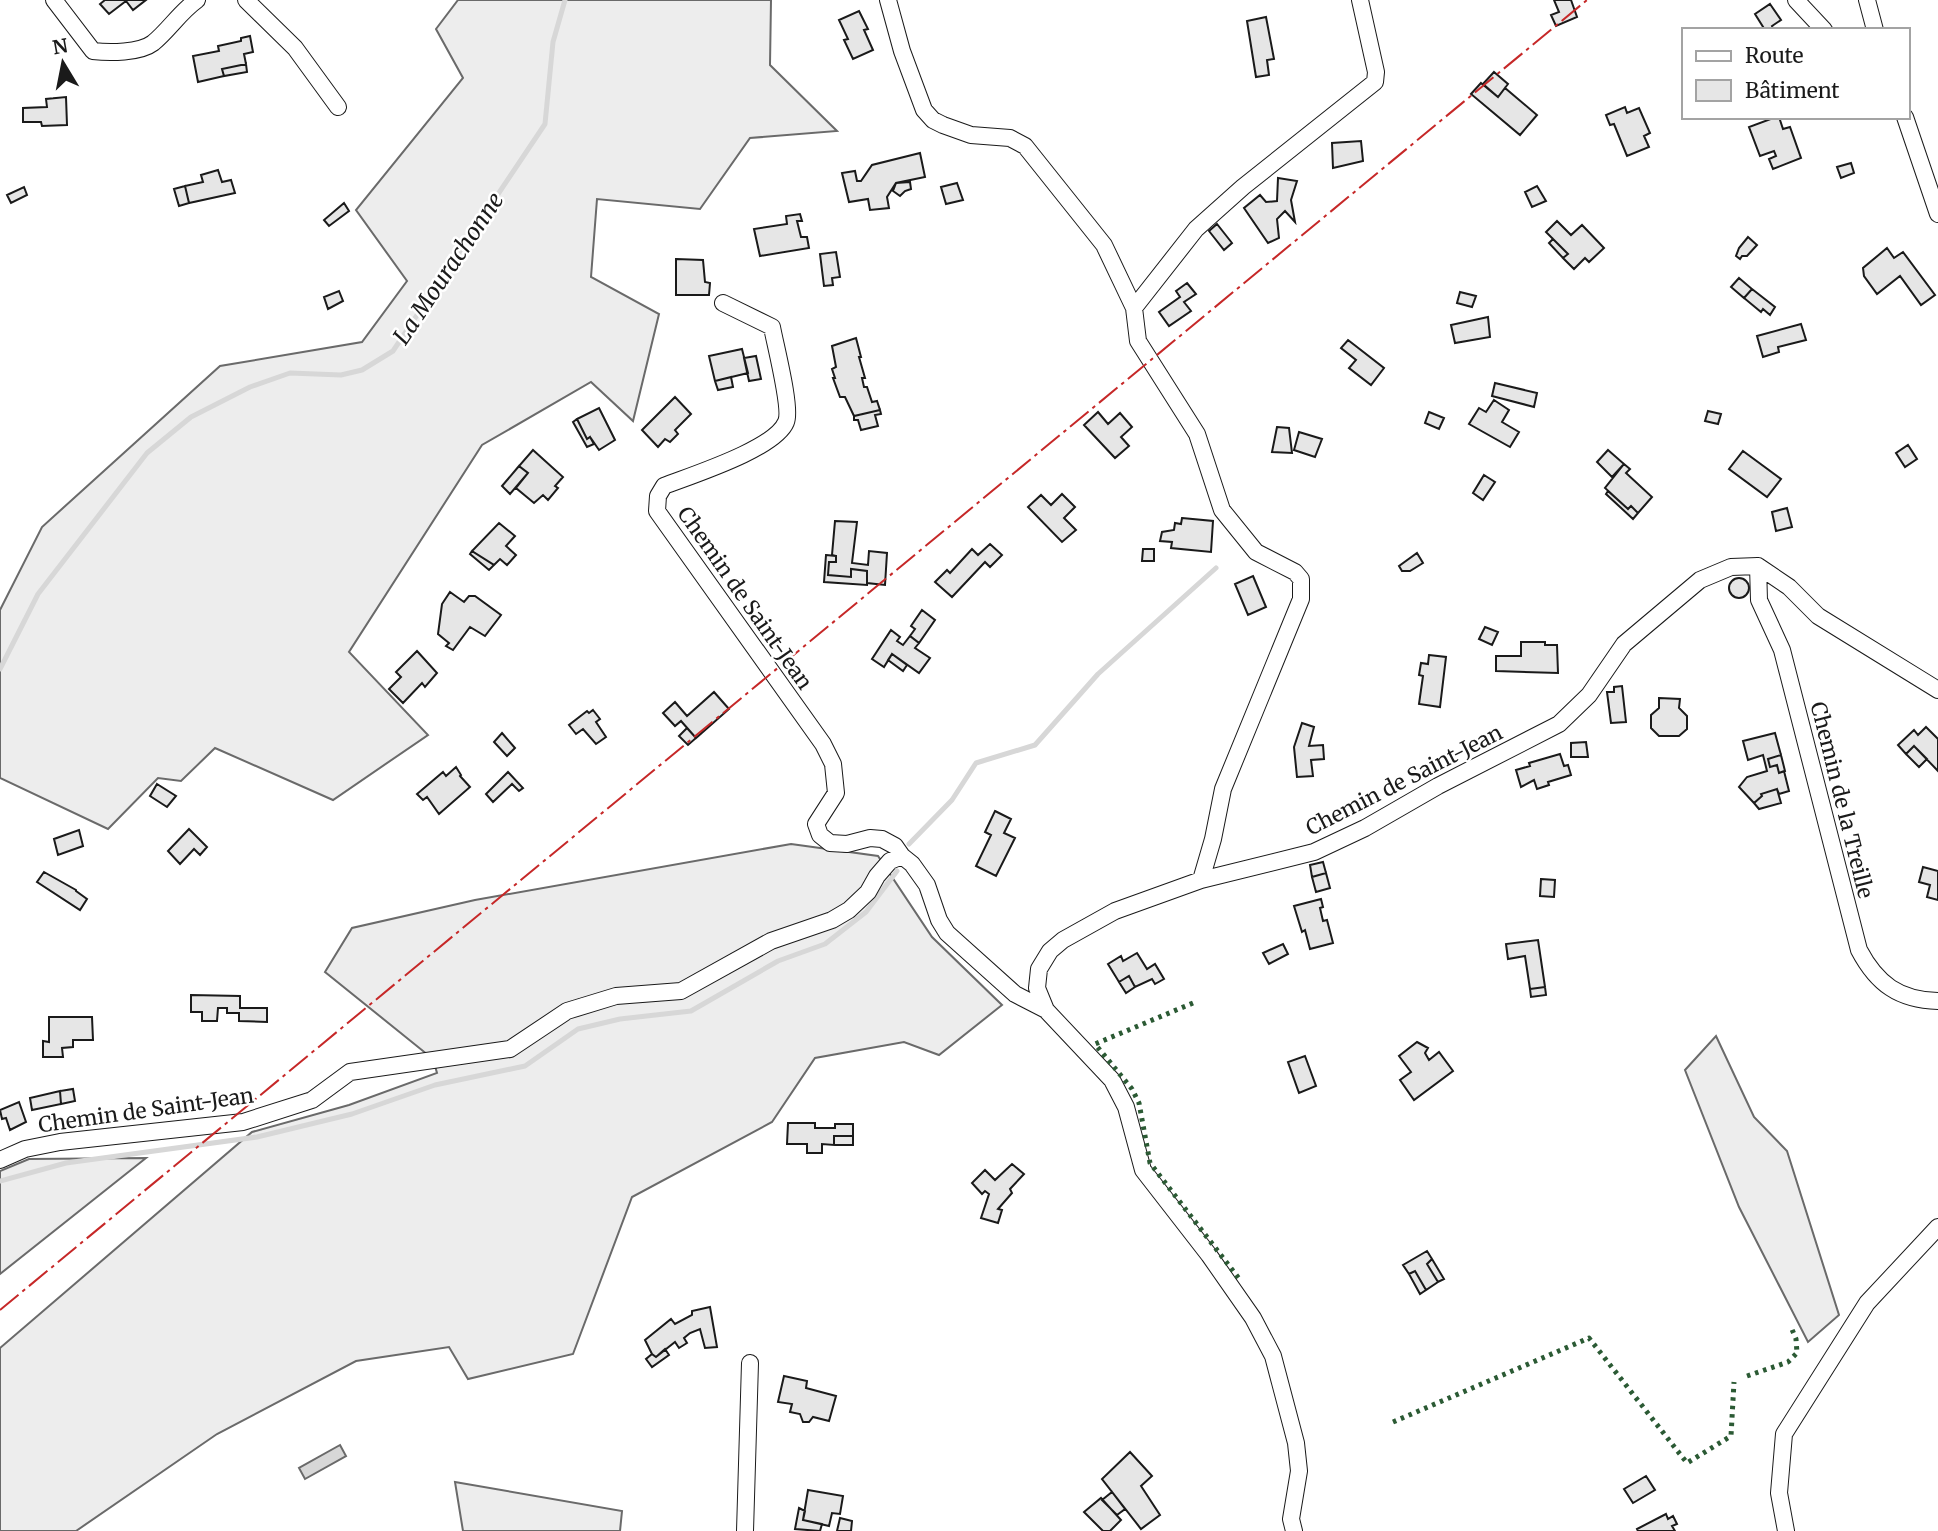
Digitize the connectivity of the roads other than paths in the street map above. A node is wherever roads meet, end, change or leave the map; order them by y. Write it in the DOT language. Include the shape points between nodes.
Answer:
graph roads {
  1 [pos="54,0"];
  2 [pos="197,0"];
  3 [pos="246,0"];
  4 [pos="888,0"];
  5 [pos="1360,0"];
  6 [pos="1796,0"];
  7 [pos="1867,0"];
  8 [pos="1822,28"];
  9 [pos="1874,28"];
  10 [pos="338,107"];
  11 [pos="1906,119"];
  12 [pos="1938,214"];
  13 [pos="723,303"];
  14 [pos="1134,308"];
  15 [pos="1758,566"];
  16 [pos="1938,690"];
  17 [pos="902,856"];
  18 [pos="1201,880"];
  19 [pos="1938,1001"];
  20 [pos="1046,1010"];
  21 [pos="0,1160"];
  22 [pos="1938,1227"];
  23 [pos="750,1363"];
  24 [pos="745,1531"];
  25 [pos="1294,1531"];
  26 [pos="1786,1531"];
  1 -- 2 [label="street" via="93,51 111,54 150,45"];
  3 -- 10 [label="street" via="295,48"];
  4 -- 14 [label="street" via="924,110 933,120 971,135 1010,138 1025,146 1104,245"];
  5 -- 14 [label="street" via="1375,82 1196,229"];
  6 -- 8 [label="street"];
  7 -- 9 [label="street"];
  11 -- 12 [label="street"];
  13 -- 17 [label="street, Chemin de Saint-Jean" via="772,327 787,422 757,449 664,486 657,511 823,744 833,764 836,793 816,824 820,835 830,843 882,839"];
  14 -- 18 [label="street" via="1138,341 1197,434 1222,510 1256,552 1301,579 1301,599 1223,789"];
  15 -- 16 [label="street" via="1789,587 1818,616"];
  15 -- 18 [label="street, Chemin de Saint-Jean" via="1731,567 1700,580 1625,644 1589,695 1559,724 1314,852"];
  15 -- 19 [label="street, Chemin de la Treille" via="1759,600 1783,650 1859,950 1888,986 1907,997"];
  17 -- 20 [label="street, Chemin de Saint-Jean" via="927,885 947,933 1015,994"];
  17 -- 21 [label="street, Chemin de Saint-Jean" via="890,861 868,892 832,920 771,941 681,991 616,996 567,1011 510,1049 350,1072 312,1100 243,1122 60,1142"];
  18 -- 20 [label="street, Chemin de Saint-Jean" via="1115,911 1063,940 1039,969 1037,988"];
  20 -- 25 [label="street" via="1116,1086 1143,1170 1209,1255 1268,1346 1296,1443 1299,1471 1291,1516"];
  22 -- 26 [label="street" via="1867,1303 1784,1434 1779,1493"];
  23 -- 24 [label="street"];
}
